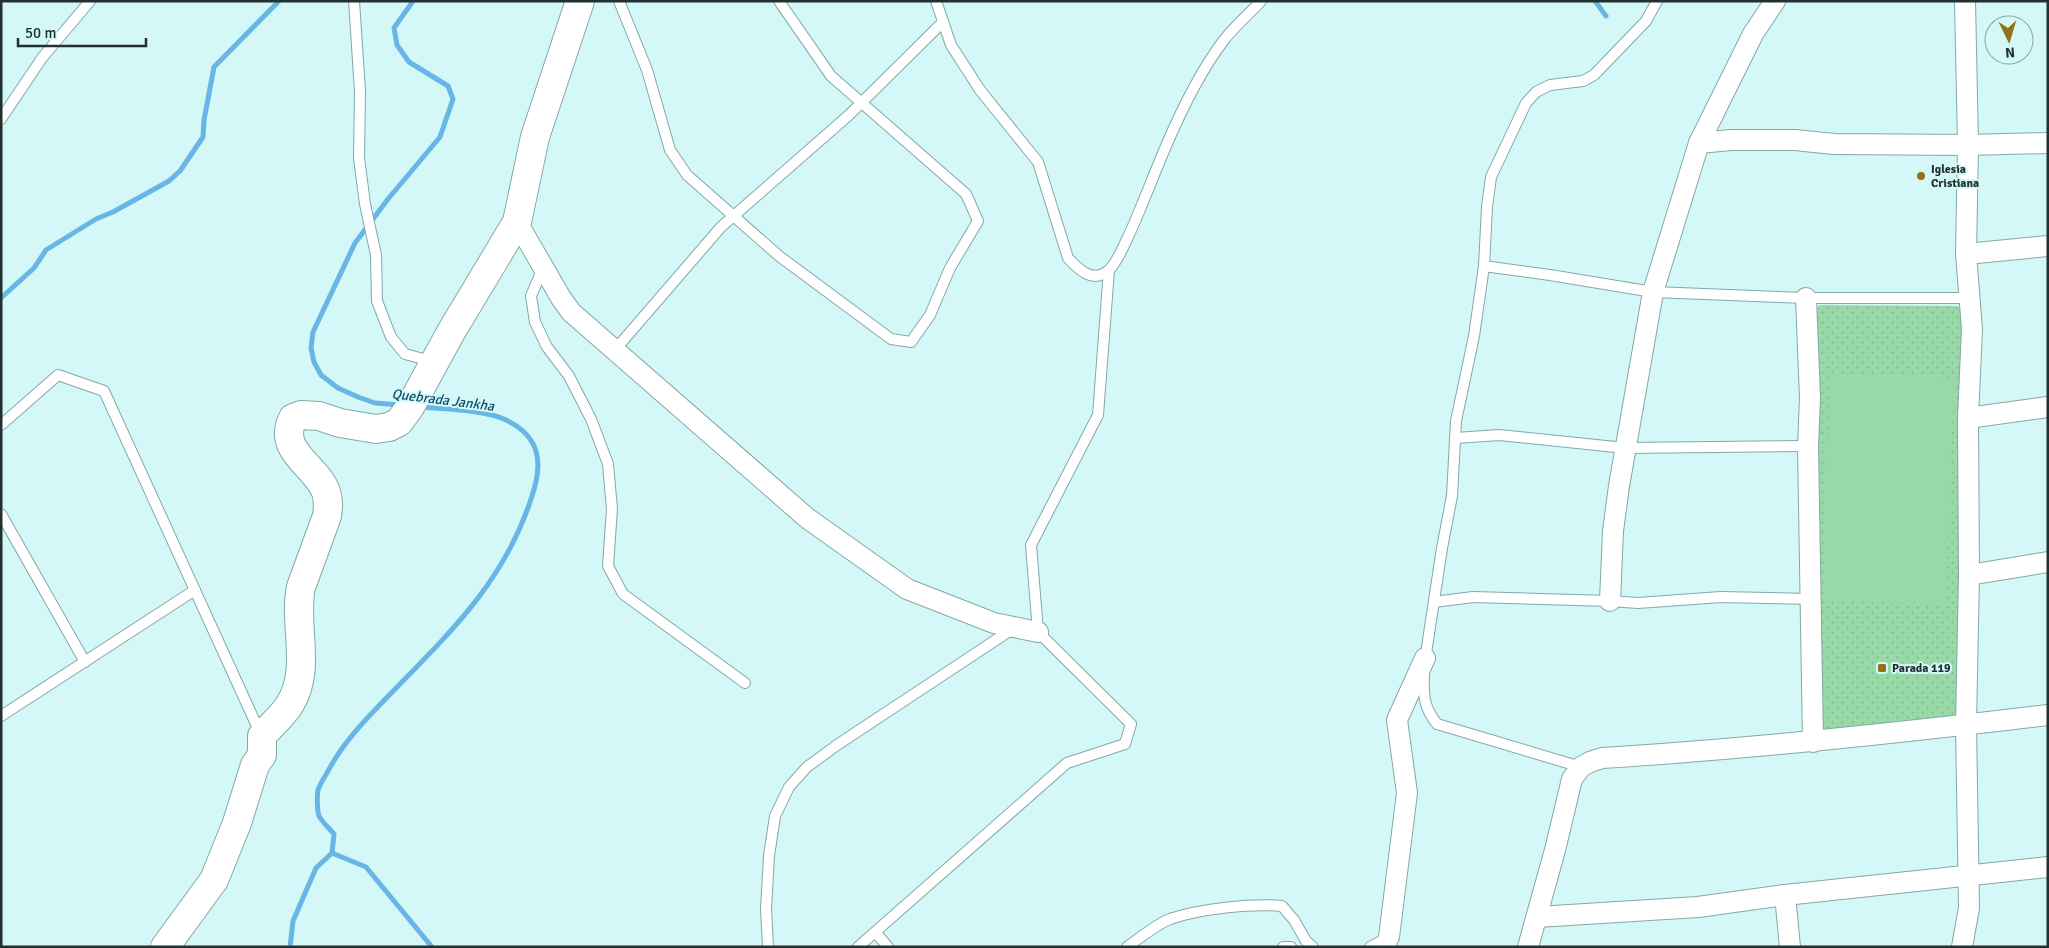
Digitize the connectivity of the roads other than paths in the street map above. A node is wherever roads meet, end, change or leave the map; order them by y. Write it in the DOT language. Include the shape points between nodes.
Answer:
graph roads {
  1 [pos="90,1"];
  2 [pos="354,1"];
  3 [pos="580,1"];
  4 [pos="619,1"];
  5 [pos="779,1"];
  6 [pos="936,1"];
  7 [pos="1261,1"];
  8 [pos="1657,1"];
  9 [pos="1775,1"];
  10 [pos="1965,1"];
  11 [pos="943,22"];
  12 [pos="861,104"];
  13 [pos="1,119"];
  14 [pos="1699,143"];
  15 [pos="2048,143"];
  16 [pos="1968,145"];
  17 [pos="733,216"];
  18 [pos="517,222"];
  19 [pos="2048,246"];
  20 [pos="1966,254"];
  21 [pos="1484,266"];
  22 [pos="543,267"];
  23 [pos="1109,270"];
  24 [pos="1653,292"];
  25 [pos="1806,298"];
  26 [pos="1970,298"];
  27 [pos="614,351"];
  28 [pos="434,362"];
  29 [pos="2048,406"];
  30 [pos="1968,418"];
  31 [pos="1,424"];
  32 [pos="1456,438"];
  33 [pos="1808,446"];
  34 [pos="1625,448"];
  35 [pos="1,514"];
  36 [pos="2048,562"];
  37 [pos="1969,575"];
  38 [pos="195,590"];
  39 [pos="1811,599"];
  40 [pos="1610,601"];
  41 [pos="1434,602"];
  42 [pos="1015,628"];
  43 [pos="1038,632"];
  44 [pos="1425,658"];
  45 [pos="85,662"];
  46 [pos="745,683"];
  47 [pos="2048,715"];
  48 [pos="1,716"];
  49 [pos="1966,725"];
  50 [pos="262,736"];
  51 [pos="1813,742"];
  52 [pos="1581,768"];
  53 [pos="2048,867"];
  54 [pos="1968,877"];
  55 [pos="1784,895"];
  56 [pos="1537,917"];
  57 [pos="876,933"];
  58 [pos="1390,942"];
  59 [pos="165,947"];
  60 [pos="768,947"];
  61 [pos="858,947"];
  62 [pos="888,947"];
  63 [pos="1127,947"];
  64 [pos="1283,947"];
  65 [pos="1291,947"];
  66 [pos="1313,947"];
  67 [pos="1370,947"];
  68 [pos="1528,947"];
  69 [pos="1790,947"];
  70 [pos="1962,947"];
  1 -- 13 [label="lane" via="42,58"];
  2 -- 28 [label="lane" via="360,92 359,158 376,255 378,301 391,337 405,354"];
  3 -- 18 [label="street" via="535,137"];
  4 -- 17 [label="lane" via="647,70 670,150 687,175"];
  5 -- 12 [label="lane" via="830,76"];
  6 -- 11 [label="lane"];
  7 -- 23 [label="lane" via="1224,39 1208,65 1166,146 1125,244"];
  8 -- 21 [label="lane" via="1646,22 1594,75 1583,81 1550,85 1536,92 1526,103 1491,177"];
  9 -- 14 [label="street" via="1753,34"];
  10 -- 16 [label="street"];
  11 -- 12 [label="lane"];
  11 -- 23 [label="lane" via="951,45 980,90 1038,162 1068,258 1089,276"];
  12 -- 17 [label="lane"];
  12 -- 17 [label="lane" via="966,194 978,221 950,268 930,314 911,342 891,339 779,256"];
  14 -- 16 [label="street" via="1795,140 1834,144"];
  14 -- 24 [label="street"];
  15 -- 16 [label="street"];
  16 -- 20 [label="street"];
  17 -- 27 [label="lane"];
  18 -- 22 [label="street"];
  18 -- 28 [label="street"];
  19 -- 20 [label="street"];
  20 -- 26 [label="street"];
  21 -- 24 [label="lane"];
  21 -- 32 [label="lane" via="1474,336 1456,421"];
  22 -- 27 [label="street" via="571,312"];
  22 -- 46 [label="lane" via="531,296 535,322 547,347 569,376 591,419 608,464 612,509 608,566 624,594"];
  23 -- 43 [label="lane" via="1098,415 1032,545"];
  24 -- 25 [label="lane"];
  24 -- 34 [label="street"];
  25 -- 26 [label="lane"];
  25 -- 33 [label="street" via="1810,398"];
  26 -- 30 [label="street" via="1972,329"];
  27 -- 42 [label="street" via="807,518 908,589"];
  28 -- 50 [label="street" via="399,422 389,427 362,428 310,415 293,418 289,425 291,445 325,489 328,505 299,599 302,661 299,679 290,704"];
  29 -- 30 [label="street"];
  30 -- 37 [label="street"];
  31 -- 38 [label="lane" via="58,376 104,391"];
  32 -- 34 [label="lane" via="1499,435"];
  32 -- 41 [label="lane" via="1452,496"];
  33 -- 34 [label="lane"];
  33 -- 39 [label="street"];
  34 -- 40 [label="street" via="1613,531"];
  35 -- 45 [label="lane"];
  36 -- 37 [label="street"];
  37 -- 49 [label="street"];
  38 -- 45 [label="lane"];
  38 -- 50 [label="lane"];
  39 -- 40 [label="lane" via="1721,597 1638,603"];
  39 -- 51 [label="street"];
  40 -- 41 [label="lane" via="1473,598"];
  41 -- 44 [label="lane"];
  42 -- 43 [label="street"];
  42 -- 60 [label="lane" via="837,745 807,767 789,787 774,816 766,909"];
  43 -- 57 [label="lane" via="1131,724 1125,744 1067,763"];
  44 -- 52 [label="lane" via="1423,696 1428,713 1437,724"];
  44 -- 58 [label="street" via="1397,720 1407,793"];
  45 -- 48 [label="lane"];
  47 -- 49 [label="street"];
  49 -- 51 [label="street"];
  49 -- 54 [label="street"];
  50 -- 59 [label="street" via="262,755 255,765 237,823 214,880"];
  51 -- 52 [label="street" via="1602,758"];
  52 -- 56 [label="street" via="1572,779"];
  53 -- 54 [label="street"];
  54 -- 55 [label="street"];
  54 -- 70 [label="street" via="1969,908"];
  55 -- 56 [label="street" via="1698,907"];
  55 -- 69 [label="street"];
  56 -- 68 [label="street"];
  57 -- 61 [label="lane"];
  57 -- 62 [label="lane"];
  58 -- 67 [label="lane"];
  63 -- 66 [label="lane" via="1168,920 1260,904 1282,906"];
  64 -- 65 [label="lane"];
}
